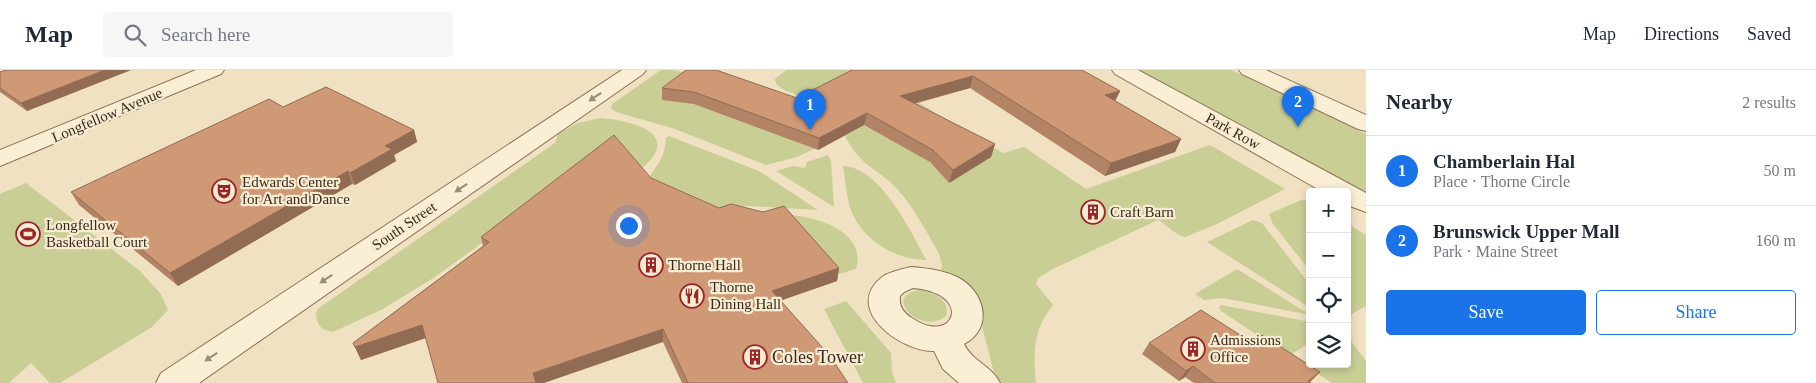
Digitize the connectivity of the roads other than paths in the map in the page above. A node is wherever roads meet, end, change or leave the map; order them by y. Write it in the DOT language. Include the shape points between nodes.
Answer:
graph roads {
  1 [pos="214,70"];
  2 [pos="636,70"];
  3 [pos="1122,70"];
  4 [pos="1249,70"];
  5 [pos="1366,124"];
  6 [pos="0,159"];
  7 [pos="1336,188"];
  8 [pos="1351,196"];
  9 [pos="1366,204"];
  10 [pos="945,338"];
  11 [pos="173,383"];
  12 [pos="983,383"];
  1 -- 6 [label="street, Longfellow Avenue"];
  2 -- 11 [label="street, South Street, one-way"];
  3 -- 7 [label="street, Park Row"];
  4 -- 5 [label="street"];
  8 -- 9 [label="street"];
  10 -- 12 [label="street" via="955,360"];
}
